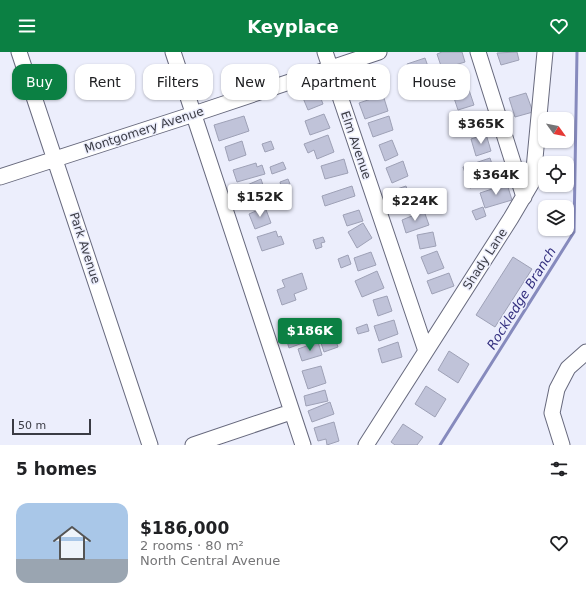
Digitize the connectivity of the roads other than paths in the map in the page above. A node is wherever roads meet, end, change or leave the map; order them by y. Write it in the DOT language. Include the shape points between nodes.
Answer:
graph roads {
  1 [pos="19,52"];
  2 [pos="172,52"];
  3 [pos="325,52"];
  4 [pos="379,52"];
  5 [pos="478,52"];
  6 [pos="545,52"];
  7 [pos="329,64"];
  8 [pos="342,64"];
  9 [pos="287,83"];
  10 [pos="341,100"];
  11 [pos="194,114"];
  12 [pos="55,159"];
  13 [pos="0,177"];
  14 [pos="524,197"];
  15 [pos="426,351"];
  16 [pos="586,352"];
  17 [pos="291,412"];
  18 [pos="150,445"];
  19 [pos="193,445"];
  20 [pos="303,445"];
  21 [pos="366,445"];
  22 [pos="562,445"];
  1 -- 12 [label="street, Park Avenue"];
  2 -- 11 [label="street"];
  3 -- 7 [label="street, Elm Avenue"];
  4 -- 8 [label="street, Montgomery Avenue"];
  5 -- 14 [label="street"];
  6 -- 14 [label="street, Shady Lane" via="534,169 531,184"];
  9 -- 11 [label="street, Montgomery Avenue"];
  10 -- 15 [label="street, Elm Avenue"];
  11 -- 12 [label="street, Montgomery Avenue"];
  11 -- 17 [label="street"];
  12 -- 13 [label="street, Montgomery Avenue"];
  12 -- 18 [label="street, Park Avenue"];
  14 -- 15 [label="street, Shady Lane"];
  15 -- 21 [label="street, Shady Lane"];
  16 -- 22 [label="street" via="568,368 557,389 552,413"];
  17 -- 19 [label="street"];
  17 -- 20 [label="street"];
}
